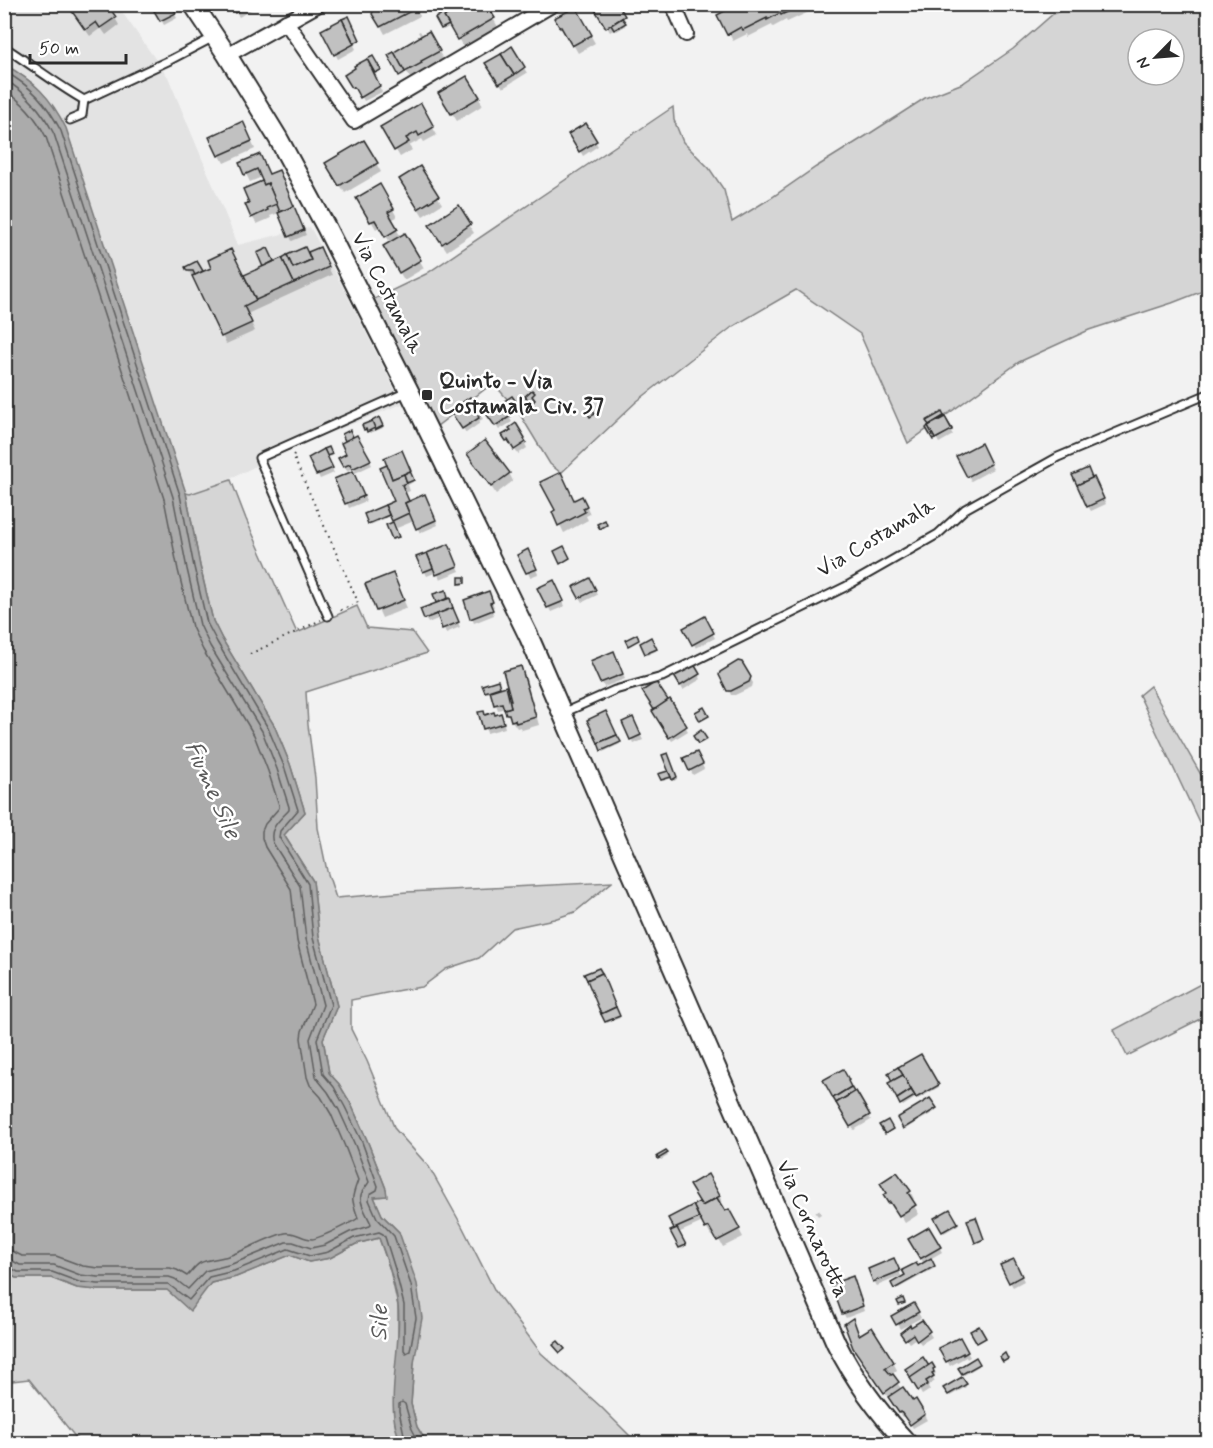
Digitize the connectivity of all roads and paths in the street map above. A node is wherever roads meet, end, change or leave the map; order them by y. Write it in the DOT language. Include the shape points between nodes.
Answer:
graph roads {
  1 [pos="193,4"];
  2 [pos="320,4"];
  3 [pos="553,4"];
  4 [pos="673,4"];
  5 [pos="286,22"];
  6 [pos="686,34"];
  7 [pos="215,36"];
  8 [pos="4,47"];
  9 [pos="227,55"];
  10 [pos="84,100"];
  11 [pos="70,120"];
  12 [pos="409,391"];
  13 [pos="1209,394"];
  14 [pos="328,616"];
  15 [pos="563,713"];
  16 [pos="695,1020"];
  17 [pos="908,1443"];
  1 -- 7 [label="main road, Via Costamala"];
  2 -- 5 [label="street"];
  3 -- 5 [label="street" via="354,121"];
  4 -- 6 [label="street"];
  5 -- 9 [label="street"];
  7 -- 9 [label="main road, Via Costamala"];
  7 -- 10 [label="lane"];
  8 -- 10 [label="lane"];
  9 -- 12 [label="main road, Via Costamala" via="326,226"];
  10 -- 11 [label="lane" via="82,115"];
  12 -- 14 [label="lane" via="259,458"];
  12 -- 15 [label="main road, Via Costamala" via="530,637"];
  13 -- 15 [label="lane, Via Costamala" via="1058,458 965,509 938,534 845,587 662,676 615,690"];
  15 -- 16 [label="main road, Via Costamala"];
  16 -- 17 [label="main road, Via Cornarotta" via="836,1343 868,1397"];
}
